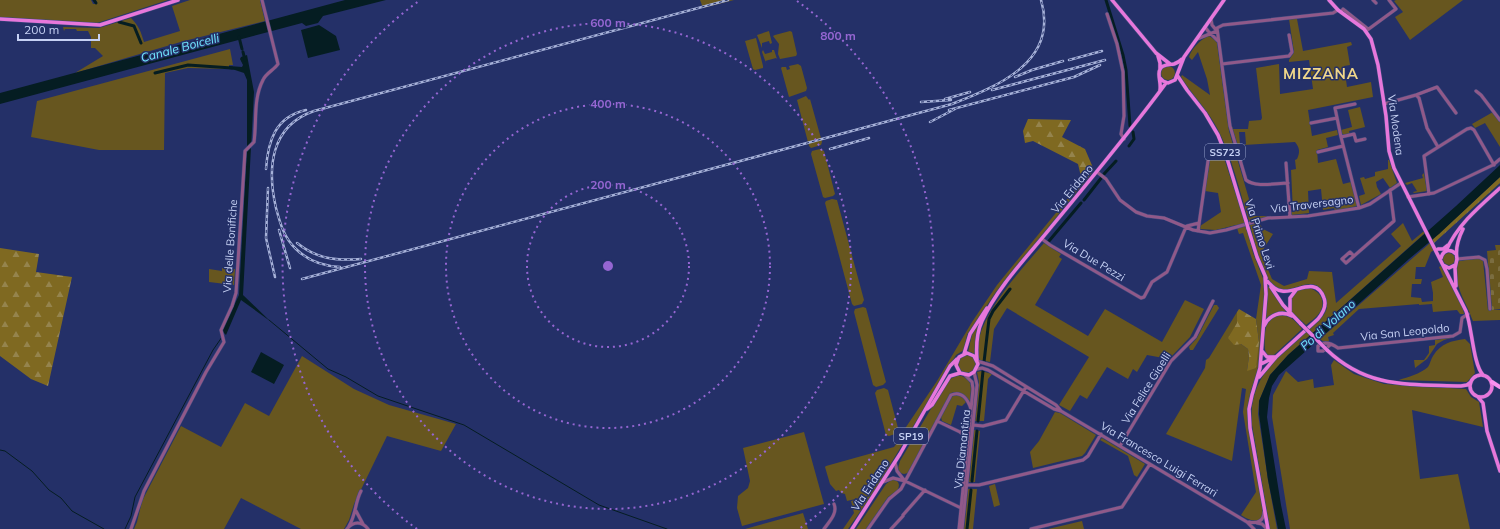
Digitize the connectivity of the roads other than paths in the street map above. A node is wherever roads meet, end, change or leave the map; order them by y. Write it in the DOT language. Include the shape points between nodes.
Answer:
graph roads {
  1 [pos="178,0"];
  2 [pos="262,0"];
  3 [pos="1112,0"];
  4 [pos="1224,0"];
  5 [pos="1389,0"];
  6 [pos="1331,1"];
  7 [pos="1340,11"];
  8 [pos="1107,14"];
  9 [pos="1211,18"];
  10 [pos="0,19"];
  11 [pos="1205,27"];
  12 [pos="1214,28"];
  13 [pos="1367,30"];
  14 [pos="1217,32"];
  15 [pos="1211,34"];
  16 [pos="1290,35"];
  17 [pos="1196,39"];
  18 [pos="1218,41"];
  19 [pos="1156,53"];
  20 [pos="1184,57"];
  21 [pos="1171,64"];
  22 [pos="1222,64"];
  23 [pos="1160,69"];
  24 [pos="1178,74"];
  25 [pos="1160,78"];
  26 [pos="1166,82"];
  27 [pos="1171,82"];
  28 [pos="1187,90"];
  29 [pos="1476,90"];
  30 [pos="1160,91"];
  31 [pos="1416,95"];
  32 [pos="1356,104"];
  33 [pos="1384,104"];
  34 [pos="1456,113"];
  35 [pos="1336,118"];
  36 [pos="1500,120"];
  37 [pos="1311,123"];
  38 [pos="1341,137"];
  39 [pos="1124,139"];
  40 [pos="1365,139"];
  41 [pos="1343,146"];
  42 [pos="1438,147"];
  43 [pos="1318,152"];
  44 [pos="1209,154"];
  45 [pos="1500,158"];
  46 [pos="1286,163"];
  47 [pos="1494,165"];
  48 [pos="1097,172"];
  49 [pos="1288,183"];
  50 [pos="1401,183"];
  51 [pos="1500,188"];
  52 [pos="1390,190"];
  53 [pos="1429,194"];
  54 [pos="1408,196"];
  55 [pos="1359,208"];
  56 [pos="1290,217"];
  57 [pos="1466,221"];
  58 [pos="1199,223"];
  59 [pos="1186,227"];
  60 [pos="1198,231"];
  61 [pos="1043,240"];
  62 [pos="1449,244"];
  63 [pos="1435,246"];
  64 [pos="1446,251"];
  65 [pos="1456,254"];
  66 [pos="1354,256"];
  67 [pos="1440,259"];
  68 [pos="1458,260"];
  69 [pos="1443,265"];
  70 [pos="1455,265"];
  71 [pos="1266,279"];
  72 [pos="1296,289"];
  73 [pos="1457,291"];
  74 [pos="996,296"];
  75 [pos="1213,301"];
  76 [pos="1490,309"];
  77 [pos="1290,312"];
  78 [pos="1468,314"];
  79 [pos="1297,319"];
  80 [pos="1263,333"];
  81 [pos="1331,344"];
  82 [pos="1262,349"];
  83 [pos="964,354"];
  84 [pos="1276,357"];
  85 [pos="957,359"];
  86 [pos="977,361"];
  87 [pos="1261,364"];
  88 [pos="993,366"];
  89 [pos="1478,367"];
  90 [pos="976,370"];
  91 [pos="990,371"];
  92 [pos="960,373"];
  93 [pos="965,375"];
  94 [pos="1483,375"];
  95 [pos="1475,377"];
  96 [pos="1471,382"];
  97 [pos="1492,382"];
  98 [pos="1256,383"];
  99 [pos="1461,386"];
  100 [pos="1026,387"];
  101 [pos="1500,387"];
  102 [pos="1492,390"];
  103 [pos="1024,391"];
  104 [pos="1471,392"];
  105 [pos="1486,396"];
  106 [pos="1478,397"];
  107 [pos="1484,408"];
  108 [pos="971,409"];
  109 [pos="926,410"];
  110 [pos="1061,411"];
  111 [pos="937,421"];
  112 [pos="971,426"];
  113 [pos="960,432"];
  114 [pos="1100,434"];
  115 [pos="968,439"];
  116 [pos="1120,446"];
  117 [pos="895,462"];
  118 [pos="1150,464"];
  119 [pos="1500,471"];
  120 [pos="905,481"];
  121 [pos="883,482"];
  122 [pos="967,485"];
  123 [pos="361,490"];
  124 [pos="925,490"];
  125 [pos="834,504"];
  126 [pos="355,508"];
  127 [pos="961,508"];
  128 [pos="1264,512"];
  129 [pos="1247,522"];
  130 [pos="1256,523"];
  131 [pos="367,527"];
  132 [pos="348,528"];
  133 [pos="131,529"];
  134 [pos="824,529"];
  135 [pos="852,529"];
  136 [pos="868,529"];
  137 [pos="891,529"];
  138 [pos="959,529"];
  139 [pos="962,529"];
  140 [pos="1031,529"];
  141 [pos="1254,529"];
  142 [pos="1267,529"];
  1 -- 10 [label="main road" via="100,25"];
  2 -- 133 [label="street, Via delle Bonifiche" via="278,64 262,82 256,108 254,143 245,149 236,293 221,332 224,342 144,491"];
  3 -- 19 [label="main road"];
  4 -- 9 [label="main road"];
  5 -- 13 [label="street" via="1396,9"];
  6 -- 7 [label="main road, Via Modena"];
  7 -- 13 [label="main road, Via Modena"];
  7 -- 14 [label="street" via="1223,25 1218,27"];
  8 -- 39 [label="street" via="1122,72 1124,116 1121,134"];
  9 -- 11 [label="main road"];
  9 -- 12 [label="street"];
  11 -- 12 [label="street"];
  11 -- 15 [label="street"];
  11 -- 17 [label="main road"];
  12 -- 14 [label="street"];
  13 -- 33 [label="main road, Via Modena" via="1375,52"];
  14 -- 15 [label="street"];
  14 -- 18 [label="street"];
  15 -- 17 [label="street"];
  15 -- 18 [label="street"];
  16 -- 22 [label="street" via="1292,52 1289,56"];
  17 -- 20 [label="main road"];
  18 -- 22 [label="street"];
  19 -- 21 [label="main road"];
  19 -- 23 [label="main road"];
  20 -- 21 [label="main road"];
  20 -- 24 [label="main road"];
  21 -- 23 [label="main road"];
  21 -- 24 [label="main road"];
  22 -- 49 [label="street" via="1231,130 1247,182"];
  23 -- 25 [label="main road"];
  24 -- 27 [label="main road"];
  24 -- 28 [label="main road, Via Primo Levi / SS723"];
  25 -- 26 [label="main road"];
  25 -- 30 [label="main road"];
  26 -- 27 [label="main road"];
  26 -- 30 [label="main road, Via Eridano"];
  27 -- 28 [label="main road, Via Primo Levi / SS723"];
  28 -- 71 [label="main road, Via Primo Levi / SS723, bridge" via="1218,135"];
  29 -- 36 [label="street"];
  30 -- 39 [label="main road, Via Eridano"];
  31 -- 33 [label="street"];
  31 -- 34 [label="street" via="1438,88"];
  31 -- 42 [label="street" via="1427,128"];
  32 -- 35 [label="street" via="1335,108"];
  33 -- 50 [label="main road, Via Modena" via="1390,154"];
  35 -- 37 [label="street"];
  35 -- 38 [label="street"];
  38 -- 40 [label="street" via="1354,134 1356,141"];
  38 -- 41 [label="street"];
  39 -- 48 [label="main road, Via Eridano"];
  41 -- 43 [label="street"];
  41 -- 55 [label="street"];
  42 -- 47 [label="street" via="1471,128"];
  42 -- 53 [label="street" via="1423,158"];
  44 -- 58 [label="street"];
  45 -- 47 [label="street"];
  46 -- 49 [label="street"];
  47 -- 53 [label="street"];
  48 -- 59 [label="street, Via Traversagno" via="1105,178 1117,196 1136,212 1164,218"];
  48 -- 61 [label="main road, Via Eridano"];
  49 -- 56 [label="street"];
  50 -- 52 [label="street, Via Traversagno"];
  50 -- 54 [label="main road, Via Modena"];
  51 -- 57 [label="main road"];
  52 -- 55 [label="street, Via Traversagno" via="1370,204"];
  52 -- 66 [label="street" via="1394,221"];
  53 -- 54 [label="street"];
  54 -- 63 [label="main road, Via Modena"];
  55 -- 56 [label="street, Via Traversagno"];
  56 -- 60 [label="street, Via Traversagno" via="1262,219 1215,232"];
  57 -- 62 [label="main road"];
  57 -- 65 [label="main road" via="1458,239"];
  58 -- 59 [label="street"];
  58 -- 60 [label="street"];
  59 -- 60 [label="street, Via Traversagno"];
  59 -- 61 [label="street, Via Due Pezzi" via="1167,272 1152,282 1143,298 1137,297"];
  61 -- 74 [label="main road, Via Eridano"];
  62 -- 63 [label="main road" via="1443,249"];
  62 -- 64 [label="main road"];
  63 -- 64 [label="main road"];
  63 -- 67 [label="main road, Via Modena"];
  64 -- 65 [label="main road"];
  64 -- 67 [label="main road"];
  65 -- 68 [label="main road"];
  67 -- 69 [label="main road, Via Modena"];
  68 -- 70 [label="main road"];
  68 -- 76 [label="street" via="1480,257 1485,261"];
  69 -- 70 [label="main road" via="1449,268"];
  69 -- 73 [label="main road, Via Modena"];
  70 -- 73 [label="main road, Via Modena"];
  71 -- 72 [label="main road" via="1281,291"];
  71 -- 77 [label="main road, Via Primo Levi / SS723"];
  71 -- 80 [label="main road"];
  72 -- 77 [label="main road" via="1290,298"];
  72 -- 84 [label="main road" via="1311,286 1319,291 1325,302 1323,311 1318,319"];
  73 -- 78 [label="main road, Via Modena"];
  74 -- 83 [label="main road, Via Eridano" via="972,331"];
  74 -- 86 [label="main road, Via Eridano" via="979,328 976,343"];
  75 -- 116 [label="street, Via Felice Gioelli" via="1195,337 1172,361"];
  77 -- 79 [label="main road, Via Primo Levi / SS723"];
  78 -- 81 [label="street, Via San Leopoldo" via="1462,318 1460,332 1453,336 1338,348"];
  78 -- 89 [label="main road, Via Modena"];
  79 -- 80 [label="main road" via="1286,313 1276,314 1267,320"];
  79 -- 99 [label="main road, Via Primo Levi / SS723, bridge" via="1327,350 1352,369 1398,384"];
  80 -- 82 [label="main road"];
  82 -- 84 [label="main road" via="1267,357"];
  82 -- 87 [label="main road"];
  83 -- 85 [label="main road, Via Eridano"];
  83 -- 86 [label="main road" via="972,355"];
  84 -- 87 [label="main road"];
  84 -- 98 [label="main road"];
  85 -- 92 [label="main road" via="956,368"];
  85 -- 109 [label="main road, Via Eridano / SP19" via="950,366"];
  86 -- 88 [label="street, Via Francesco Luigi Ferrari"];
  86 -- 90 [label="main road, Via Eridano"];
  87 -- 98 [label="main road"];
  88 -- 91 [label="street"];
  88 -- 100 [label="street, Via Francesco Luigi Ferrari"];
  89 -- 94 [label="main road, Via Modena"];
  89 -- 95 [label="main road, Via Modena"];
  90 -- 91 [label="street, Via Francesco Luigi Ferrari" via="984,368"];
  90 -- 93 [label="main road"];
  90 -- 112 [label="street, Via Diamantina" via="977,385"];
  91 -- 103 [label="street, Via Francesco Luigi Ferrari"];
  92 -- 93 [label="main road"];
  92 -- 109 [label="main road, Via Eridano / SP19" via="947,379 932,405"];
  93 -- 108 [label="street, Via Diamantina" via="973,386"];
  94 -- 95 [label="main road"];
  94 -- 97 [label="main road"];
  95 -- 96 [label="main road, SS723"];
  96 -- 99 [label="main road, SS723"];
  96 -- 104 [label="main road"];
  97 -- 101 [label="highway"];
  97 -- 102 [label="main road"];
  98 -- 128 [label="main road" via="1250,402 1249,419"];
  99 -- 104 [label="main road, SS723" via="1467,387"];
  100 -- 103 [label="street"];
  100 -- 110 [label="street, Via Francesco Luigi Ferrari" via="1056,405"];
  101 -- 102 [label="highway"];
  102 -- 105 [label="main road"];
  103 -- 110 [label="street, Via Francesco Luigi Ferrari"];
  103 -- 112 [label="street" via="1006,420 983,426"];
  104 -- 106 [label="main road, SS723"];
  105 -- 106 [label="main road"];
  105 -- 107 [label="main road"];
  106 -- 107 [label="main road"];
  107 -- 119 [label="main road" via="1487,431"];
  108 -- 111 [label="street" via="965,397 953,393"];
  108 -- 112 [label="street, Via Diamantina"];
  109 -- 117 [label="main road, Via Eridano / SP19"];
  110 -- 114 [label="street, Via Francesco Luigi Ferrari"];
  111 -- 113 [label="street"];
  111 -- 120 [label="street"];
  112 -- 113 [label="street"];
  112 -- 115 [label="street, Via Diamantina"];
  112 -- 122 [label="street, Via Diamantina"];
  113 -- 115 [label="street"];
  114 -- 116 [label="street, Via Francesco Luigi Ferrari"];
  114 -- 122 [label="street" via="1083,460 979,485"];
  115 -- 127 [label="street, Via Diamantina"];
  116 -- 118 [label="street, Via Francesco Luigi Ferrari"];
  117 -- 120 [label="street" via="897,471"];
  117 -- 121 [label="main road, Via Eridano / SP19"];
  118 -- 129 [label="street, Via Francesco Luigi Ferrari"];
  118 -- 140 [label="street" via="1122,507"];
  120 -- 121 [label="street" via="893,478"];
  120 -- 124 [label="street"];
  120 -- 136 [label="street"];
  121 -- 135 [label="main road, Via Eridano / SP19"];
  122 -- 139 [label="street, Via Diamantina"];
  123 -- 126 [label="street"];
  124 -- 127 [label="street"];
  124 -- 137 [label="street"];
  125 -- 134 [label="street, Via Eridano" via="833,516"];
  126 -- 131 [label="street" via="358,517"];
  126 -- 132 [label="street"];
  127 -- 138 [label="street, Via Diamantina"];
  128 -- 130 [label="street" via="1263,518"];
  128 -- 142 [label="main road"];
  129 -- 130 [label="street, Via Francesco Luigi Ferrari"];
  129 -- 141 [label="street, Via Francesco Luigi Ferrari"];
  130 -- 142 [label="street, Via Francesco Luigi Ferrari"];
  131 -- 132 [label="street" via="358,523"];
}
